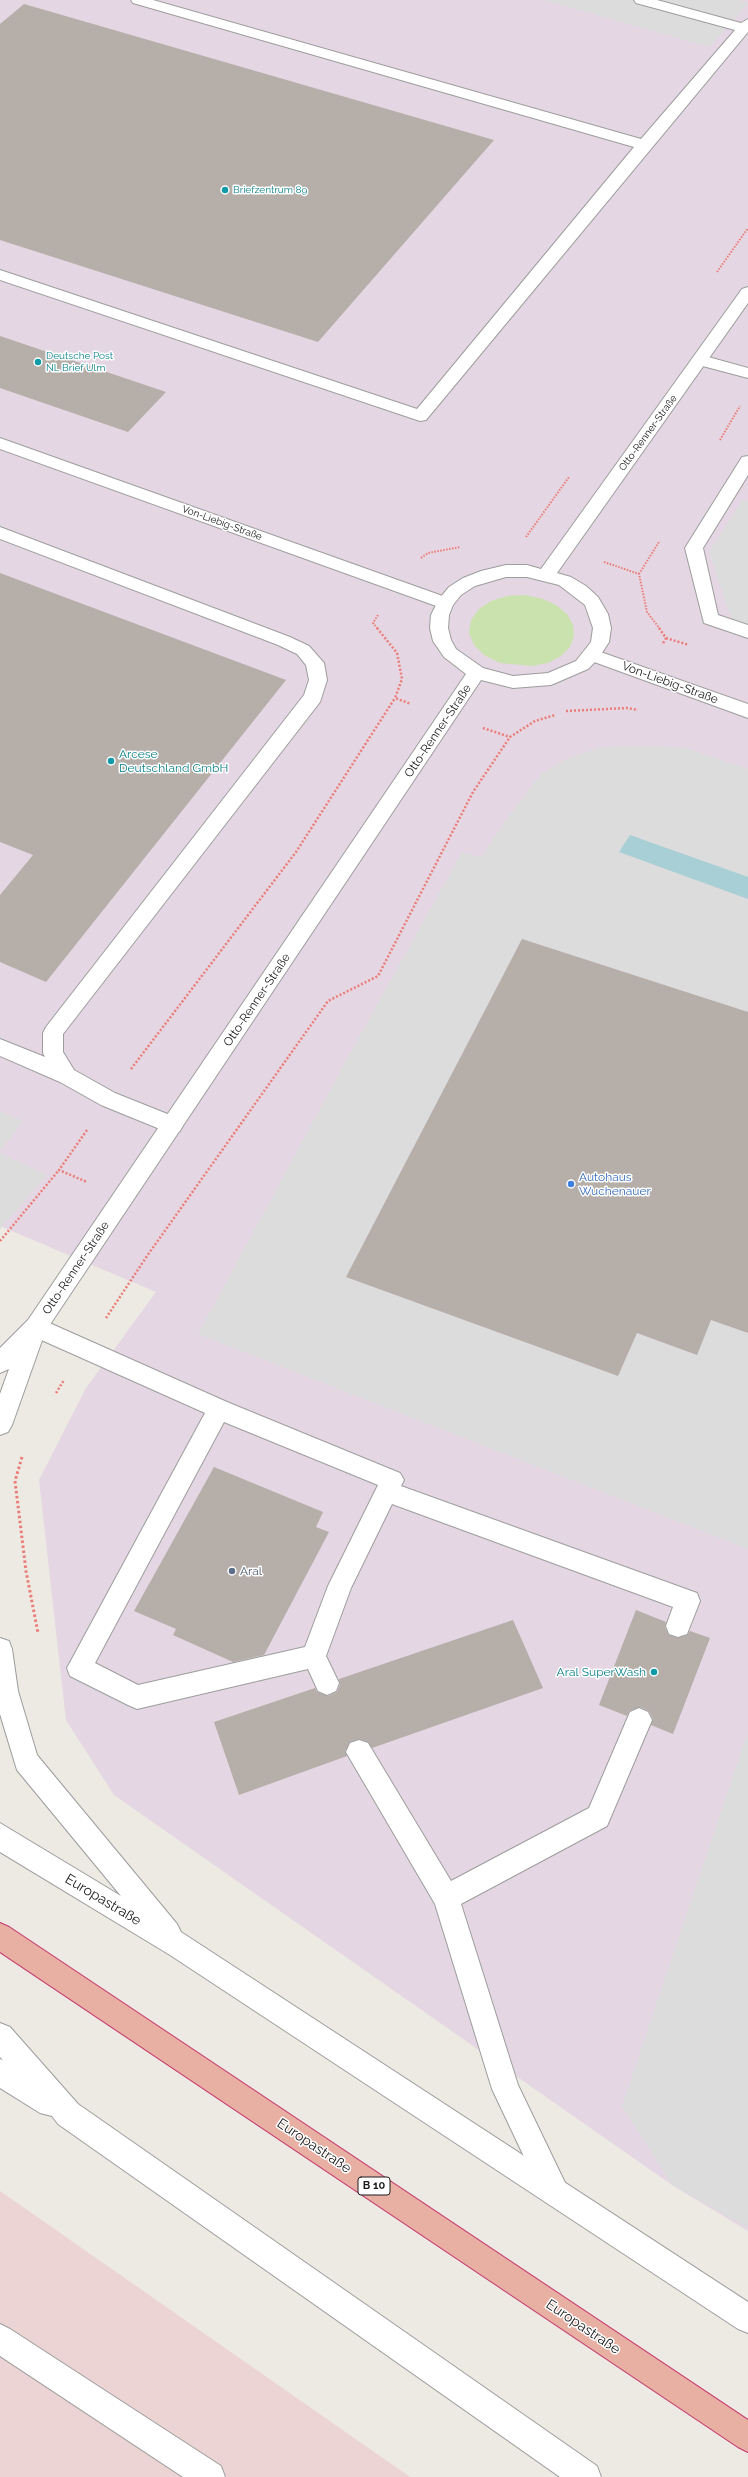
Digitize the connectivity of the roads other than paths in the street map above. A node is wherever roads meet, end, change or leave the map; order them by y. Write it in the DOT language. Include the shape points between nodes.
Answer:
graph roads {
  1 [pos="138,0"];
  2 [pos="641,0"];
  3 [pos="746,26"];
  4 [pos="644,145"];
  5 [pos="0,275"];
  6 [pos="748,292"];
  7 [pos="701,360"];
  8 [pos="748,373"];
  9 [pos="0,444"];
  10 [pos="748,461"];
  11 [pos="0,533"];
  12 [pos="546,575"];
  13 [pos="445,603"];
  14 [pos="748,632"];
  15 [pos="592,654"];
  16 [pos="477,673"];
  17 [pos="748,711"];
  18 [pos="0,1047"];
  19 [pos="68,1076"];
  20 [pos="172,1125"];
  21 [pos="36,1327"];
  22 [pos="0,1363"];
  23 [pos="219,1409"];
  24 [pos="0,1425"];
  25 [pos="386,1491"];
  26 [pos="678,1626"];
  27 [pos="0,1649"];
  28 [pos="314,1656"];
  29 [pos="327,1683"];
  30 [pos="639,1720"];
  31 [pos="359,1752"];
  32 [pos="0,1836"];
  33 [pos="446,1898"];
  34 [pos="0,1936"];
  35 [pos="179,1946"];
  36 [pos="0,2037"];
  37 [pos="0,2073"];
  38 [pos="68,2114"];
  39 [pos="555,2191"];
  40 [pos="748,2318"];
  41 [pos="0,2339"];
  42 [pos="748,2437"];
  43 [pos="210,2477"];
  44 [pos="586,2477"];
  1 -- 4 [label="street"];
  2 -- 3 [label="street"];
  3 -- 4 [label="street"];
  4 -- 5 [label="street" via="420,416"];
  6 -- 7 [label="street, Otto-Renner-Straße"];
  7 -- 8 [label="street"];
  7 -- 12 [label="street, Otto-Renner-Straße"];
  9 -- 13 [label="street, Von-Liebig-Straße"];
  10 -- 14 [label="street" via="694,548 710,619"];
  11 -- 19 [label="street" via="284,641 303,650 315,663 318,680 313,697 53,1033 53,1053"];
  12 -- 13 [label="street, Otto-Renner-Straße" via="506,571 487,575 455,591"];
  12 -- 15 [label="street, Otto-Renner-Straße" via="565,581 592,601 599,614 602,628 600,642"];
  13 -- 16 [label="street, Otto-Renner-Straße" via="439,622 442,641 450,654"];
  15 -- 16 [label="street, Otto-Renner-Straße" via="582,665 568,673 532,682 494,678"];
  15 -- 17 [label="street, Von-Liebig-Straße"];
  16 -- 20 [label="street, Otto-Renner-Straße"];
  18 -- 19 [label="street"];
  19 -- 20 [label="street" via="108,1099"];
  20 -- 21 [label="street, Otto-Renner-Straße"];
  21 -- 22 [label="street, Otto-Renner-Straße"];
  21 -- 23 [label="street"];
  21 -- 24 [label="street, Otto-Renner-Straße"];
  23 -- 25 [label="street" via="392,1480"];
  23 -- 28 [label="street" via="79,1668 137,1697"];
  25 -- 26 [label="street" via="688,1600"];
  25 -- 28 [label="street" via="340,1586"];
  27 -- 35 [label="street" via="6,1691 26,1761"];
  28 -- 29 [label="street"];
  30 -- 33 [label="street" via="598,1817"];
  31 -- 33 [label="street"];
  32 -- 35 [label="street, Europastraße"];
  33 -- 39 [label="street" via="506,2089"];
  34 -- 42 [label="highway, Europastraße / B 10"];
  35 -- 39 [label="street, Europastraße"];
  36 -- 38 [label="street"];
  37 -- 38 [label="street"];
  38 -- 44 [label="street"];
  39 -- 40 [label="street, Europastraße"];
  41 -- 43 [label="street"];
}
